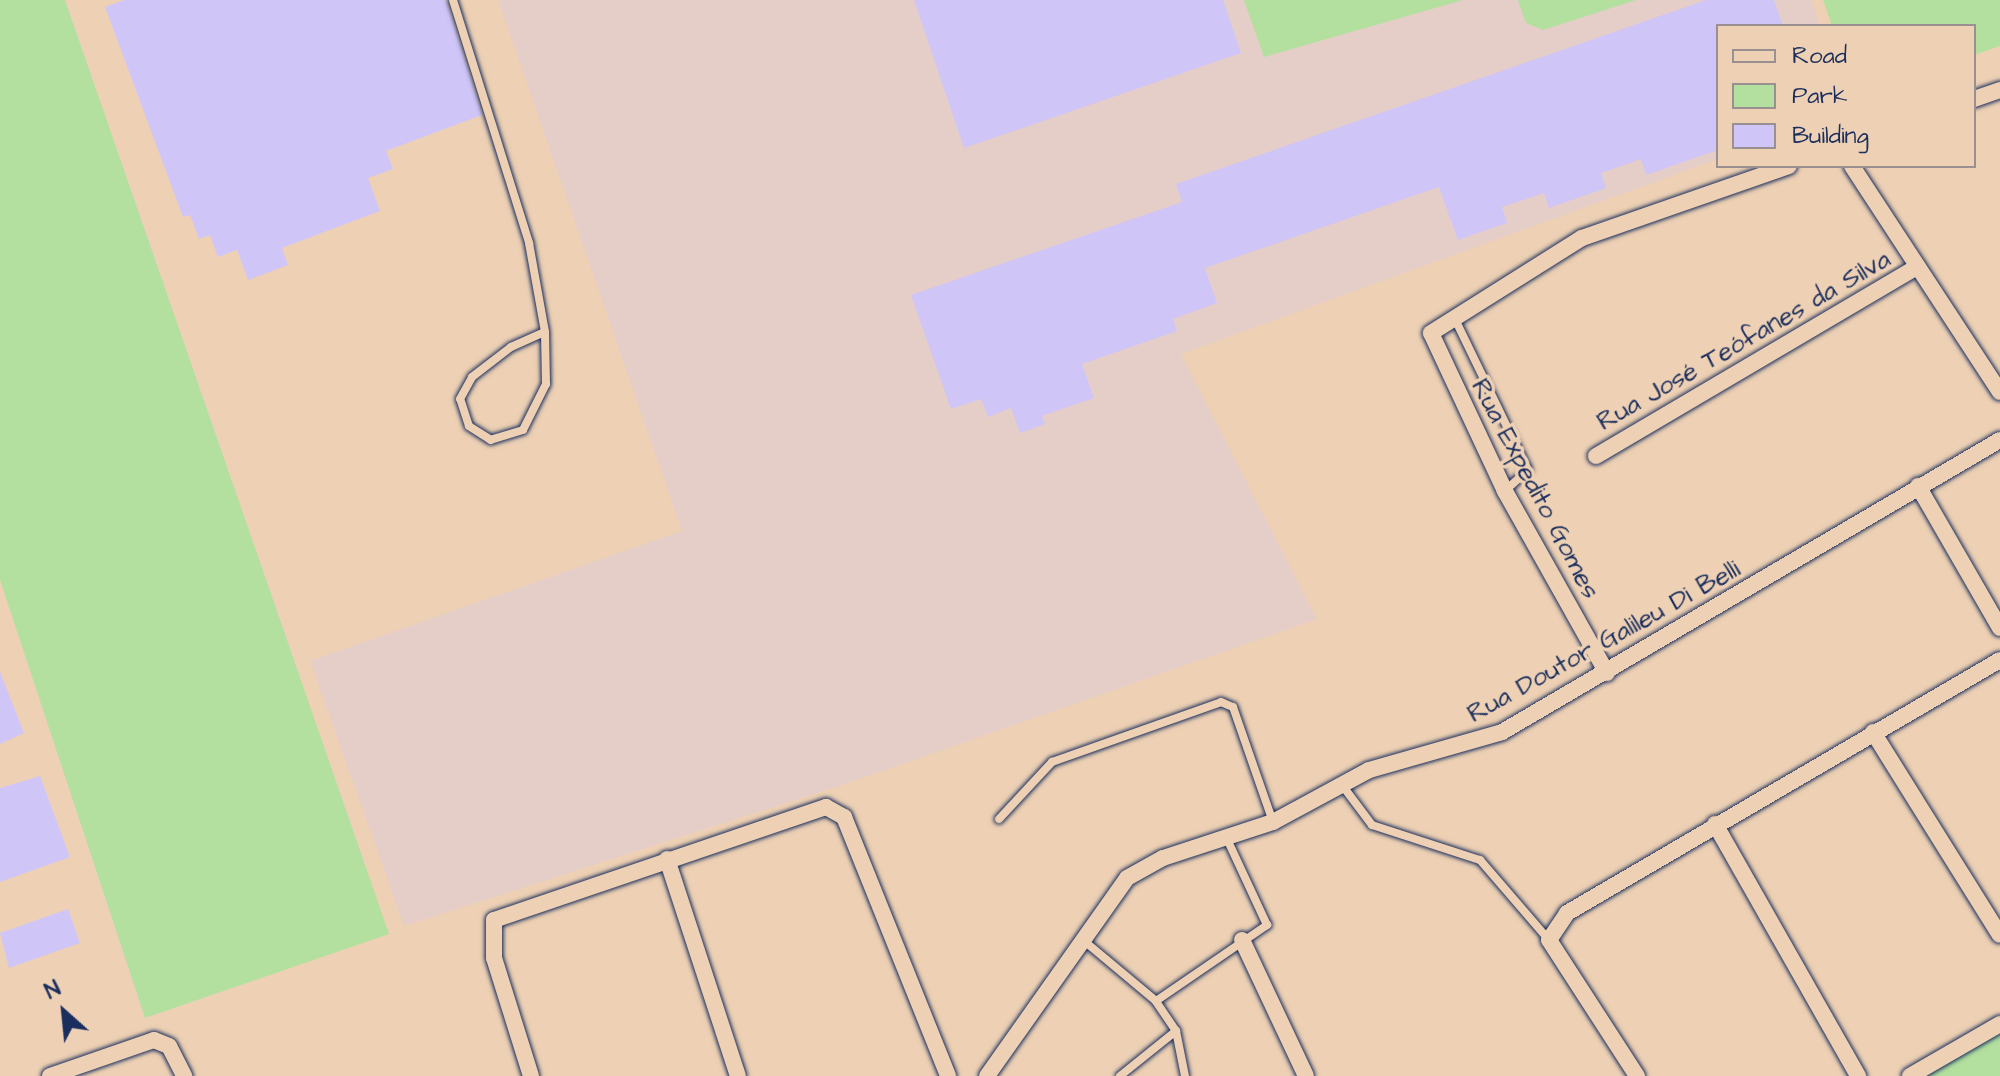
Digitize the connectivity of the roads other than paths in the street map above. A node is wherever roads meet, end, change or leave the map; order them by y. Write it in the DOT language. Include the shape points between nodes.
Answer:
graph roads {
  1 [pos="453,0"];
  2 [pos="2000,90"];
  3 [pos="1976,98"];
  4 [pos="1783,168"];
  5 [pos="1853,168"];
  6 [pos="1917,267"];
  7 [pos="1453,315"];
  8 [pos="545,332"];
  9 [pos="2000,392"];
  10 [pos="2000,440"];
  11 [pos="1596,456"];
  12 [pos="1918,486"];
  13 [pos="1505,491"];
  14 [pos="2000,628"];
  15 [pos="2000,660"];
  16 [pos="1607,673"];
  17 [pos="1873,732"];
  18 [pos="1342,784"];
  19 [pos="999,819"];
  20 [pos="1273,822"];
  21 [pos="1715,824"];
  22 [pos="1227,839"];
  23 [pos="667,859"];
  24 [pos="2000,935"];
  25 [pos="1081,938"];
  26 [pos="1242,940"];
  27 [pos="1549,940"];
  28 [pos="1156,1001"];
  29 [pos="2000,1024"];
  30 [pos="1176,1031"];
  31 [pos="50,1076"];
  32 [pos="184,1076"];
  33 [pos="531,1076"];
  34 [pos="738,1076"];
  35 [pos="948,1076"];
  36 [pos="987,1076"];
  37 [pos="1120,1076"];
  38 [pos="1185,1076"];
  39 [pos="1306,1076"];
  40 [pos="1637,1076"];
  41 [pos="1858,1076"];
  42 [pos="1910,1076"];
  1 -- 8 [label="lane" via="529,243"];
  2 -- 3 [label="street"];
  4 -- 7 [label="street" via="1582,238"];
  5 -- 6 [label="street"];
  6 -- 9 [label="street"];
  6 -- 11 [label="street, Rua José Teófanes da Silva"];
  7 -- 13 [label="street, Rua Expedito Gomes" via="1435,326 1433,348"];
  7 -- 13 [label="lane" via="1528,470"];
  8 -- 8 [label="lane" via="472,377 460,399 469,426 491,440 523,430 546,384"];
  10 -- 12 [label="street, Rua Doutor Galileu Di Belli"];
  12 -- 14 [label="street"];
  12 -- 16 [label="street, Rua Doutor Galileu Di Belli"];
  13 -- 16 [label="street, Rua Expedito Gomes"];
  15 -- 17 [label="street"];
  16 -- 18 [label="street, Rua Doutor Galileu Di Belli" via="1481,741 1401,758"];
  17 -- 21 [label="street"];
  17 -- 24 [label="street"];
  18 -- 20 [label="street, Rua Doutor Galileu Di Belli"];
  18 -- 27 [label="lane" via="1372,825 1480,860"];
  19 -- 20 [label="lane" via="1052,762 1221,702 1233,707"];
  20 -- 22 [label="street, Rua Doutor Galileu Di Belli"];
  21 -- 27 [label="street" via="1583,898"];
  21 -- 41 [label="street"];
  22 -- 25 [label="street, Rua Doutor Galileu Di Belli" via="1127,878"];
  22 -- 26 [label="lane" via="1267,923"];
  23 -- 33 [label="street" via="494,920 491,941"];
  23 -- 34 [label="street"];
  23 -- 35 [label="street" via="812,809 832,808 844,817"];
  25 -- 28 [label="lane"];
  25 -- 36 [label="street, Rua Doutor Galileu Di Belli"];
  26 -- 28 [label="lane"];
  26 -- 39 [label="street"];
  27 -- 40 [label="street"];
  28 -- 30 [label="lane"];
  29 -- 42 [label="street"];
  30 -- 37 [label="lane"];
  30 -- 38 [label="lane"];
  31 -- 32 [label="street" via="154,1040 175,1052"];
}
